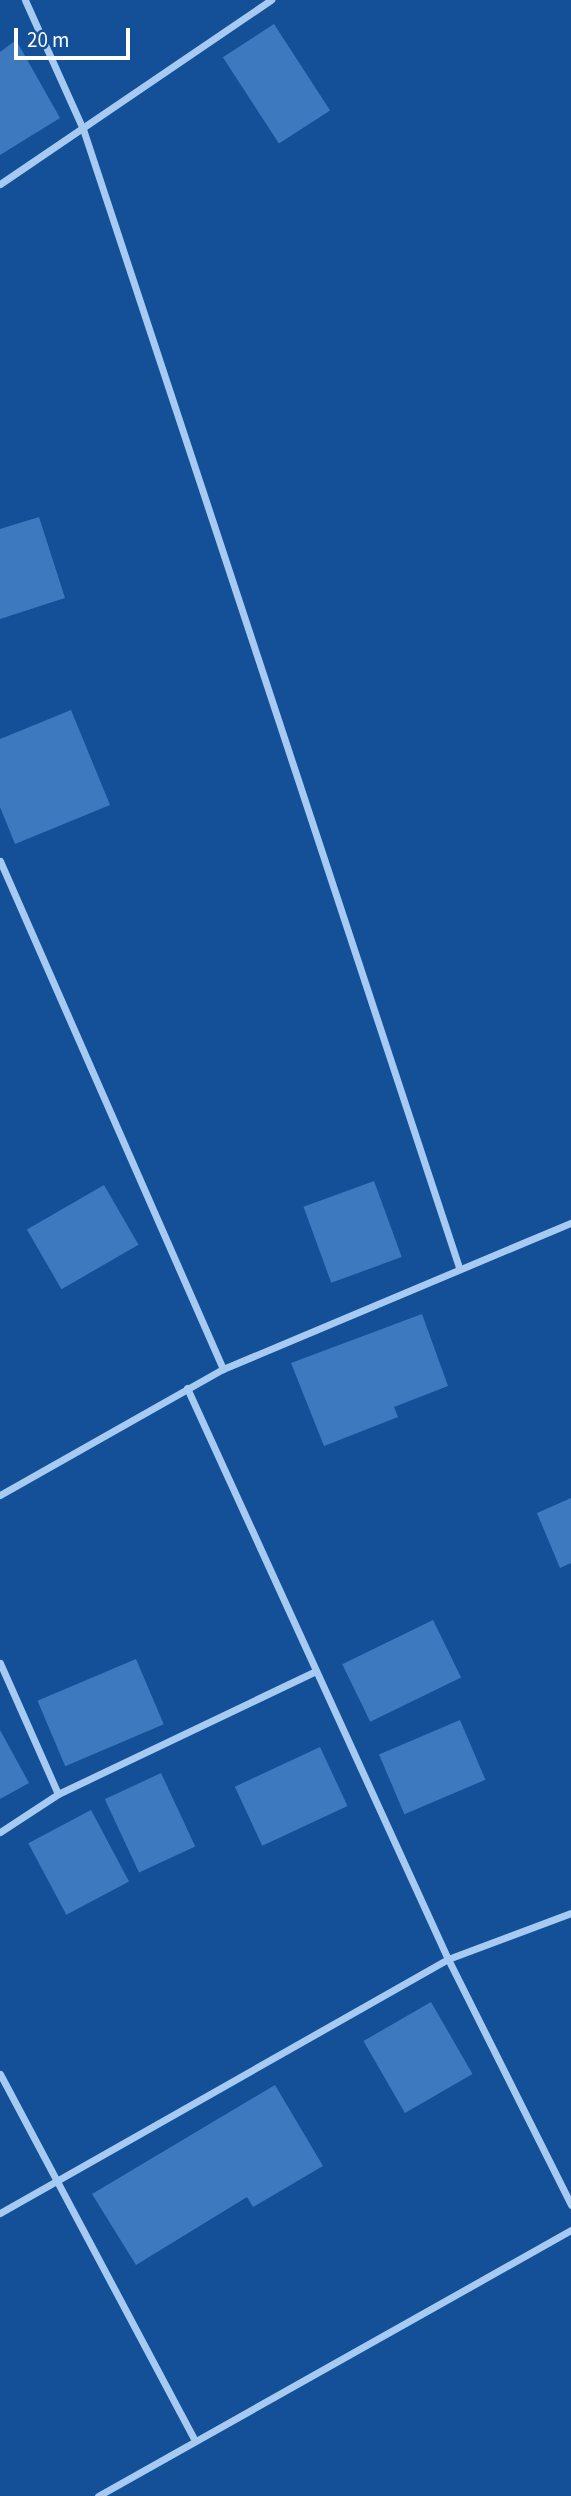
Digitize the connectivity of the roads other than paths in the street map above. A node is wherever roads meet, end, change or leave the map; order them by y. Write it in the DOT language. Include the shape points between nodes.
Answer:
graph roads {
  1 [pos="25,0"];
  2 [pos="271,0"];
  3 [pos="83,129"];
  4 [pos="0,184"];
  5 [pos="0,862"];
  6 [pos="571,1224"];
  7 [pos="459,1267"];
  8 [pos="223,1369"];
  9 [pos="187,1388"];
  10 [pos="0,1495"];
  11 [pos="0,1663"];
  12 [pos="314,1672"];
  13 [pos="58,1794"];
  14 [pos="0,1832"];
  15 [pos="571,1913"];
  16 [pos="448,1959"];
  17 [pos="0,2074"];
  18 [pos="57,2178"];
  19 [pos="571,2205"];
  20 [pos="0,2213"];
  21 [pos="571,2230"];
  22 [pos="194,2439"];
  23 [pos="98,2496"];
  1 -- 3 [label="street"];
  2 -- 3 [label="street"];
  3 -- 4 [label="street"];
  3 -- 7 [label="street"];
  5 -- 8 [label="street"];
  6 -- 7 [label="street"];
  7 -- 8 [label="street"];
  8 -- 9 [label="street"];
  9 -- 10 [label="street"];
  9 -- 12 [label="street"];
  11 -- 13 [label="street"];
  12 -- 13 [label="street"];
  12 -- 16 [label="street"];
  13 -- 14 [label="street"];
  15 -- 16 [label="street"];
  16 -- 18 [label="street"];
  16 -- 19 [label="street"];
  17 -- 18 [label="street"];
  18 -- 20 [label="street"];
  18 -- 22 [label="street"];
  21 -- 22 [label="street"];
  22 -- 23 [label="street"];
}
